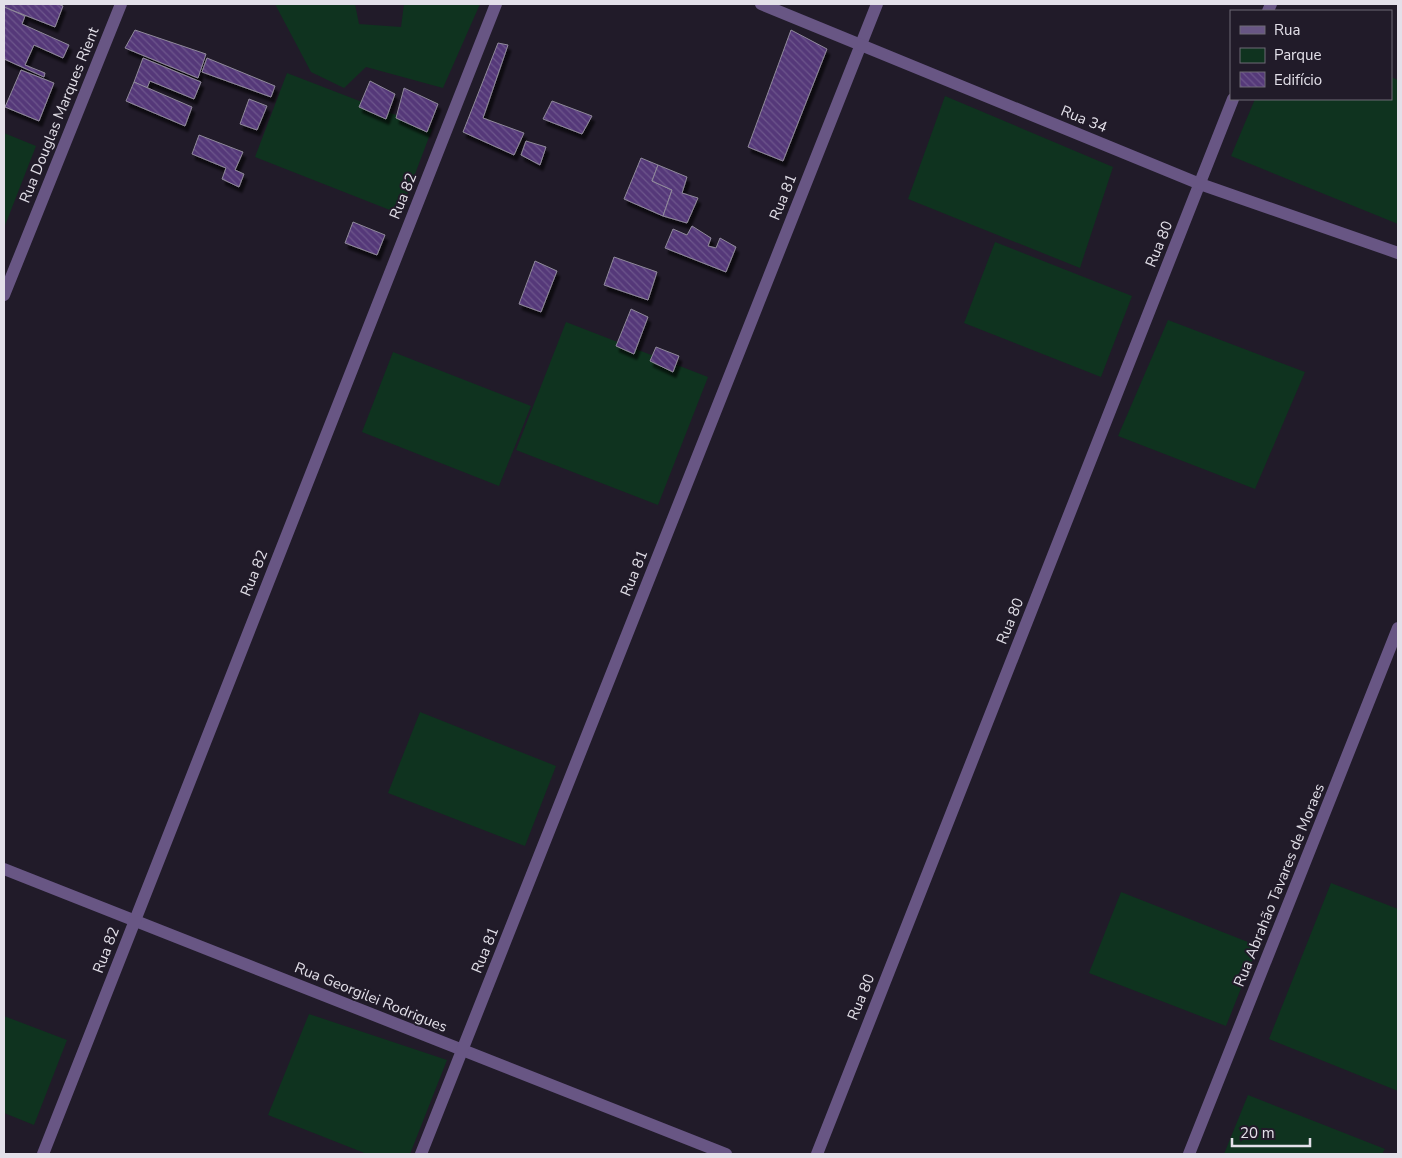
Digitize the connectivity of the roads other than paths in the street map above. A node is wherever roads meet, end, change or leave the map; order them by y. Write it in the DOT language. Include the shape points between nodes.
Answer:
graph roads {
  1 [pos="121,4"];
  2 [pos="496,4"];
  3 [pos="761,4"];
  4 [pos="877,4"];
  5 [pos="860,45"];
  6 [pos="1234,100"];
  7 [pos="1200,184"];
  8 [pos="1398,253"];
  9 [pos="4,294"];
  10 [pos="1398,628"];
  11 [pos="4,869"];
  12 [pos="134,920"];
  13 [pos="462,1050"];
  14 [pos="43,1154"];
  15 [pos="421,1154"];
  16 [pos="726,1154"];
  17 [pos="817,1154"];
  18 [pos="1189,1154"];
  1 -- 9 [label="street, Rua Douglas Marques Rient"];
  2 -- 12 [label="street, Rua 82"];
  3 -- 5 [label="street, Rua 34"];
  4 -- 5 [label="street, Rua 81"];
  5 -- 7 [label="street, Rua 34"];
  5 -- 13 [label="street, Rua 81"];
  6 -- 7 [label="street, Rua 80"];
  7 -- 8 [label="street, Rua 34"];
  7 -- 17 [label="street, Rua 80"];
  10 -- 18 [label="street, Rua Abrahão Tavares de Moraes"];
  11 -- 12 [label="street, Rua Georgilei Rodrigues"];
  12 -- 13 [label="street, Rua Georgilei Rodrigues"];
  12 -- 14 [label="street, Rua 82"];
  13 -- 15 [label="street, Rua 81"];
  13 -- 16 [label="street, Rua Georgilei Rodrigues"];
}
